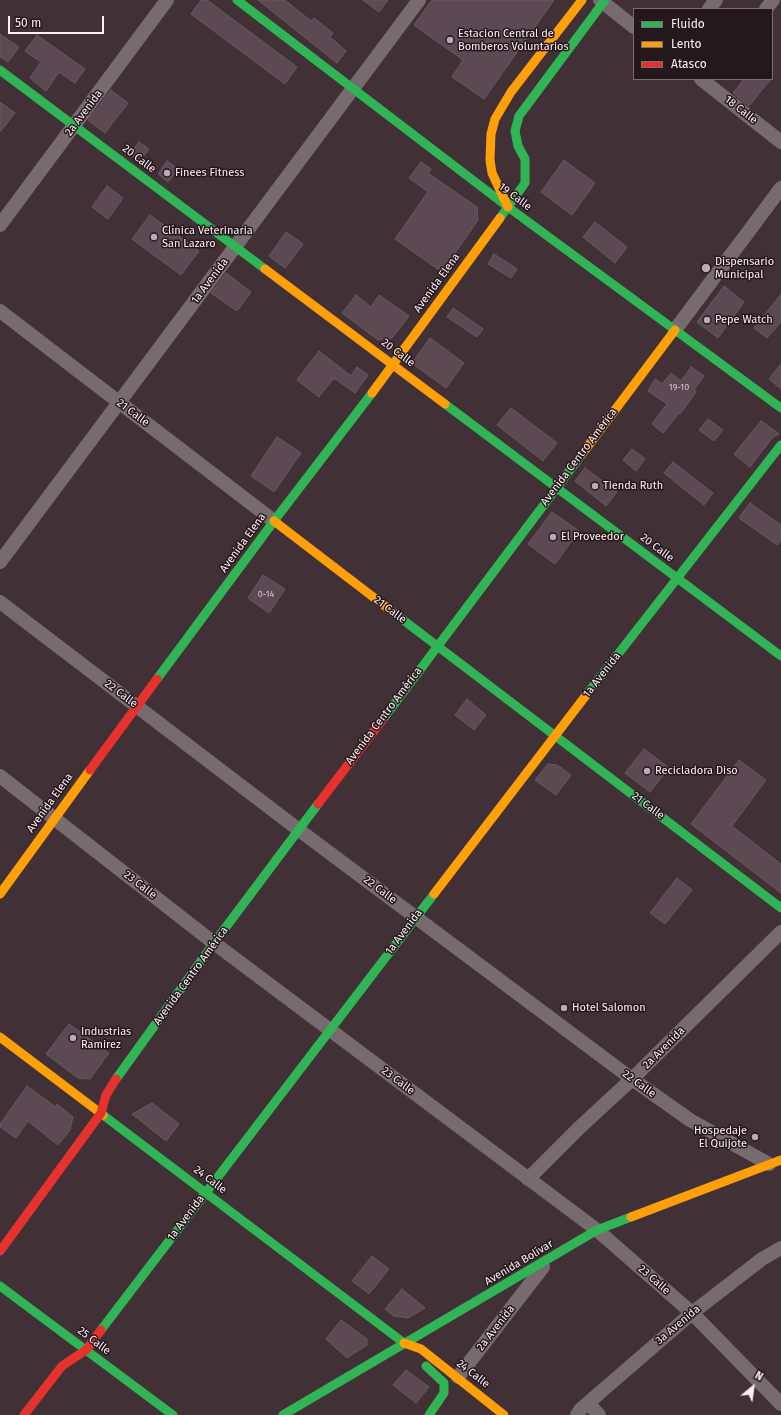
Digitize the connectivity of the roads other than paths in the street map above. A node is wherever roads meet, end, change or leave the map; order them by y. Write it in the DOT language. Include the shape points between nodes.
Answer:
graph roads {
  1 [pos="167,0"];
  2 [pos="237,0"];
  3 [pos="419,0"];
  4 [pos="582,0"];
  5 [pos="716,0"];
  6 [pos="773,0"];
  7 [pos="602,1"];
  8 [pos="710,8"];
  9 [pos="767,8"];
  10 [pos="633,26"];
  11 [pos="0,70"];
  12 [pos="702,80"];
  13 [pos="353,89"];
  14 [pos="74,125"];
  15 [pos="781,142"];
  16 [pos="781,188"];
  17 [pos="508,207"];
  18 [pos="0,225"];
  19 [pos="236,246"];
  20 [pos="0,311"];
  21 [pos="675,330"];
  22 [pos="394,364"];
  23 [pos="119,402"];
  24 [pos="781,408"];
  25 [pos="781,445"];
  26 [pos="556,487"];
  27 [pos="274,521"];
  28 [pos="0,562"];
  29 [pos="678,579"];
  30 [pos="0,602"];
  31 [pos="437,646"];
  32 [pos="781,656"];
  33 [pos="138,706"];
  34 [pos="555,736"];
  35 [pos="0,776"];
  36 [pos="54,818"];
  37 [pos="299,830"];
  38 [pos="0,894"];
  39 [pos="781,908"];
  40 [pos="416,917"];
  41 [pos="781,932"];
  42 [pos="214,943"];
  43 [pos="330,1030"];
  44 [pos="0,1038"];
  45 [pos="632,1079"];
  46 [pos="101,1113"];
  47 [pos="775,1162"];
  48 [pos="528,1179"];
  49 [pos="206,1192"];
  50 [pos="597,1230"];
  51 [pos="781,1248"];
  52 [pos="0,1251"];
  53 [pos="548,1260"];
  54 [pos="0,1286"];
  55 [pos="692,1313"];
  56 [pos="404,1343"];
  57 [pos="86,1350"];
  58 [pos="458,1377"];
  59 [pos="781,1404"];
  60 [pos="580,1410"];
  61 [pos="24,1415"];
  62 [pos="173,1415"];
  63 [pos="283,1415"];
  64 [pos="429,1415"];
  65 [pos="504,1415"];
  66 [pos="598,1415"];
  1 -- 14 [label="street, 2a Avenida"];
  2 -- 13 [label="main road, 19 Calle"];
  3 -- 13 [label="street, 1a Avenida"];
  4 -- 17 [label="main road" via="511,92 495,120 490,160 492,173"];
  5 -- 8 [label="street"];
  6 -- 9 [label="street"];
  7 -- 10 [label="street"];
  7 -- 17 [label="main road, Avenida Elena" via="519,116 515,131 518,146 525,159 525,183"];
  11 -- 14 [label="main road, 20 Calle"];
  12 -- 15 [label="street, 18 Calle"];
  13 -- 17 [label="main road, 19 Calle"];
  13 -- 19 [label="street, 1a Avenida"];
  14 -- 18 [label="street, 2a Avenida"];
  14 -- 19 [label="main road, 20 Calle"];
  16 -- 21 [label="street, Avenida Centro América"];
  17 -- 21 [label="main road, 19 Calle"];
  17 -- 22 [label="main road, Avenida Elena"];
  19 -- 22 [label="main road, 20 Calle"];
  19 -- 23 [label="street, 1a Avenida"];
  20 -- 23 [label="street, 21 Calle"];
  21 -- 24 [label="main road, 19 Calle"];
  21 -- 26 [label="main road, Avenida Centro América"];
  22 -- 26 [label="main road, 20 Calle"];
  22 -- 27 [label="main road, Avenida Elena"];
  23 -- 27 [label="street, 21 Calle"];
  23 -- 28 [label="street, 1a Avenida"];
  25 -- 29 [label="main road, 1a Avenida"];
  26 -- 29 [label="main road, 20 Calle"];
  26 -- 31 [label="main road, Avenida Centro América"];
  27 -- 31 [label="main road, 21 Calle"];
  27 -- 33 [label="main road, Avenida Elena"];
  29 -- 32 [label="main road, 20 Calle"];
  29 -- 34 [label="main road, 1a Avenida"];
  30 -- 33 [label="street, 22 Calle"];
  31 -- 34 [label="main road, 21 Calle"];
  31 -- 37 [label="main road, Avenida Centro América"];
  33 -- 36 [label="main road, Avenida Elena"];
  33 -- 37 [label="street, 22 Calle"];
  34 -- 39 [label="main road, 21 Calle"];
  34 -- 40 [label="main road, 1a Avenida"];
  35 -- 36 [label="street, 23 Calle"];
  36 -- 38 [label="main road, Avenida Elena"];
  36 -- 42 [label="street, 23 Calle"];
  37 -- 40 [label="street, 22 Calle"];
  37 -- 42 [label="main road, Avenida Centro América"];
  40 -- 43 [label="main road, 1a Avenida"];
  40 -- 45 [label="street, 22 Calle"];
  41 -- 45 [label="street, 2a Avenida"];
  42 -- 43 [label="street, 23 Calle"];
  42 -- 46 [label="main road, Avenida Centro América" via="112,1085"];
  43 -- 48 [label="street, 23 Calle"];
  43 -- 49 [label="main road, 1a Avenida"];
  44 -- 46 [label="main road, 24 Calle"];
  45 -- 47 [label="street, 22 Calle" via="690,1120"];
  45 -- 48 [label="street, 2a Avenida"];
  46 -- 49 [label="main road, 24 Calle"];
  46 -- 52 [label="main road, Avenida Centro América"];
  47 -- 50 [label="main road, Avenida Bolívar"];
  48 -- 50 [label="street, 23 Calle"];
  49 -- 56 [label="main road, 24 Calle"];
  49 -- 57 [label="main road, 1a Avenida"];
  50 -- 53 [label="main road, Avenida Bolívar"];
  50 -- 55 [label="street, 23 Calle"];
  51 -- 55 [label="street, 3a Avenida" via="762,1259"];
  53 -- 56 [label="main road, Avenida Bolívar"];
  53 -- 58 [label="street, 2a Avenida"];
  54 -- 57 [label="main road, 25 Calle"];
  55 -- 59 [label="street, 23 Calle"];
  55 -- 60 [label="street, 3a Avenida"];
  56 -- 58 [label="main road, 24 Calle" via="421,1349"];
  56 -- 63 [label="main road, Avenida Bolívar"];
  56 -- 64 [label="main road, 24 Calle" via="442,1380 448,1393"];
  57 -- 61 [label="main road, 1a Avenida" via="62,1366"];
  57 -- 62 [label="main road, 25 Calle"];
  58 -- 65 [label="main road, 24 Calle"];
  60 -- 66 [label="street"];
}
